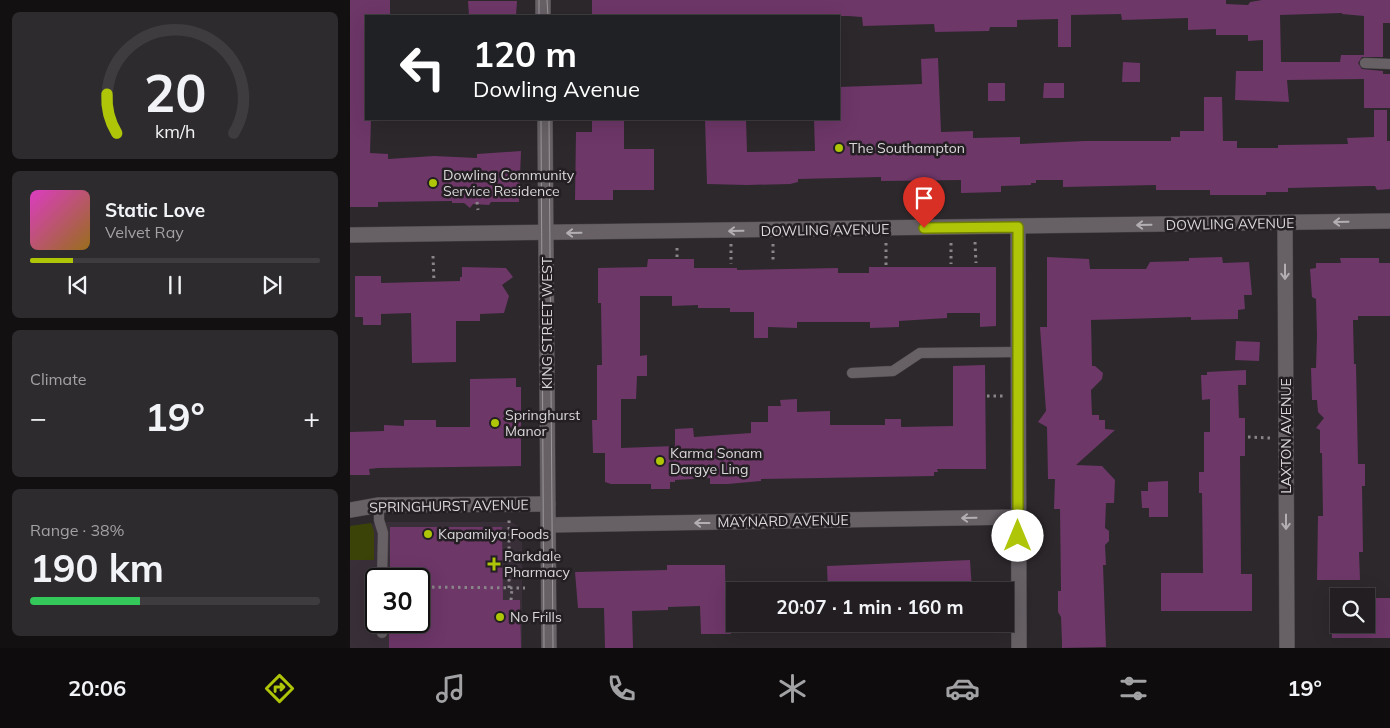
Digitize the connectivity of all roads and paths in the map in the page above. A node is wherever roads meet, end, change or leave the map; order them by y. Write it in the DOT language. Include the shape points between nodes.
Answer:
graph roads {
  1 [pos="543,0"];
  2 [pos="543,15"];
  3 [pos="1364,63"];
  4 [pos="1390,64"];
  5 [pos="545,120"];
  6 [pos="477,202"];
  7 [pos="478,210"];
  8 [pos="1390,221"];
  9 [pos="1285,223"];
  10 [pos="1018,227"];
  11 [pos="546,234"];
  12 [pos="350,235"];
  13 [pos="975,239"];
  14 [pos="886,240"];
  15 [pos="951,240"];
  16 [pos="677,241"];
  17 [pos="730,241"];
  18 [pos="773,241"];
  19 [pos="433,256"];
  20 [pos="677,257"];
  21 [pos="773,263"];
  22 [pos="976,263"];
  23 [pos="731,264"];
  24 [pos="951,264"];
  25 [pos="886,266"];
  26 [pos="434,282"];
  27 [pos="1018,352"];
  28 [pos="852,373"];
  29 [pos="987,396"];
  30 [pos="1010,396"];
  31 [pos="1248,437"];
  32 [pos="1276,438"];
  33 [pos="548,504"];
  34 [pos="380,505"];
  35 [pos="350,510"];
  36 [pos="1018,517"];
  37 [pos="509,519"];
  38 [pos="549,525"];
  39 [pos="382,568"];
  40 [pos="430,587"];
  41 [pos="510,588"];
  42 [pos="525,588"];
  43 [pos="511,600"];
  44 [pos="549,648"];
  45 [pos="1019,648"];
  46 [pos="1287,648"];
  1 -- 2 [label="street"];
  3 -- 4 [label="lane"];
  5 -- 11 [label="street, KING STREET WEST"];
  6 -- 7 [label="path"];
  8 -- 9 [label="street, DOWLING AVENUE, one-way"];
  9 -- 10 [label="street, DOWLING AVENUE, one-way"];
  9 -- 46 [label="street, LAXTON AVENUE, one-way"];
  10 -- 11 [label="street, DOWLING AVENUE, one-way"];
  10 -- 27 [label="street"];
  11 -- 12 [label="street, DOWLING AVENUE"];
  11 -- 33 [label="street, KING STREET WEST"];
  13 -- 22 [label="path"];
  14 -- 25 [label="path"];
  15 -- 24 [label="path"];
  16 -- 20 [label="path"];
  17 -- 23 [label="path"];
  18 -- 21 [label="path"];
  19 -- 26 [label="path"];
  27 -- 28 [label="lane" via="920,353 893,371"];
  27 -- 36 [label="street"];
  29 -- 30 [label="path"];
  31 -- 32 [label="path"];
  33 -- 34 [label="street, SPRINGHURST AVENUE"];
  33 -- 38 [label="street, KING STREET WEST"];
  34 -- 35 [label="street, SPRINGHURST AVENUE"];
  34 -- 39 [label="lane"];
  36 -- 38 [label="street, MAYNARD AVENUE, one-way"];
  36 -- 45 [label="street"];
  37 -- 41 [label="path"];
  38 -- 44 [label="street, KING STREET WEST"];
  40 -- 41 [label="path"];
  41 -- 42 [label="path"];
  41 -- 43 [label="path"];
}
